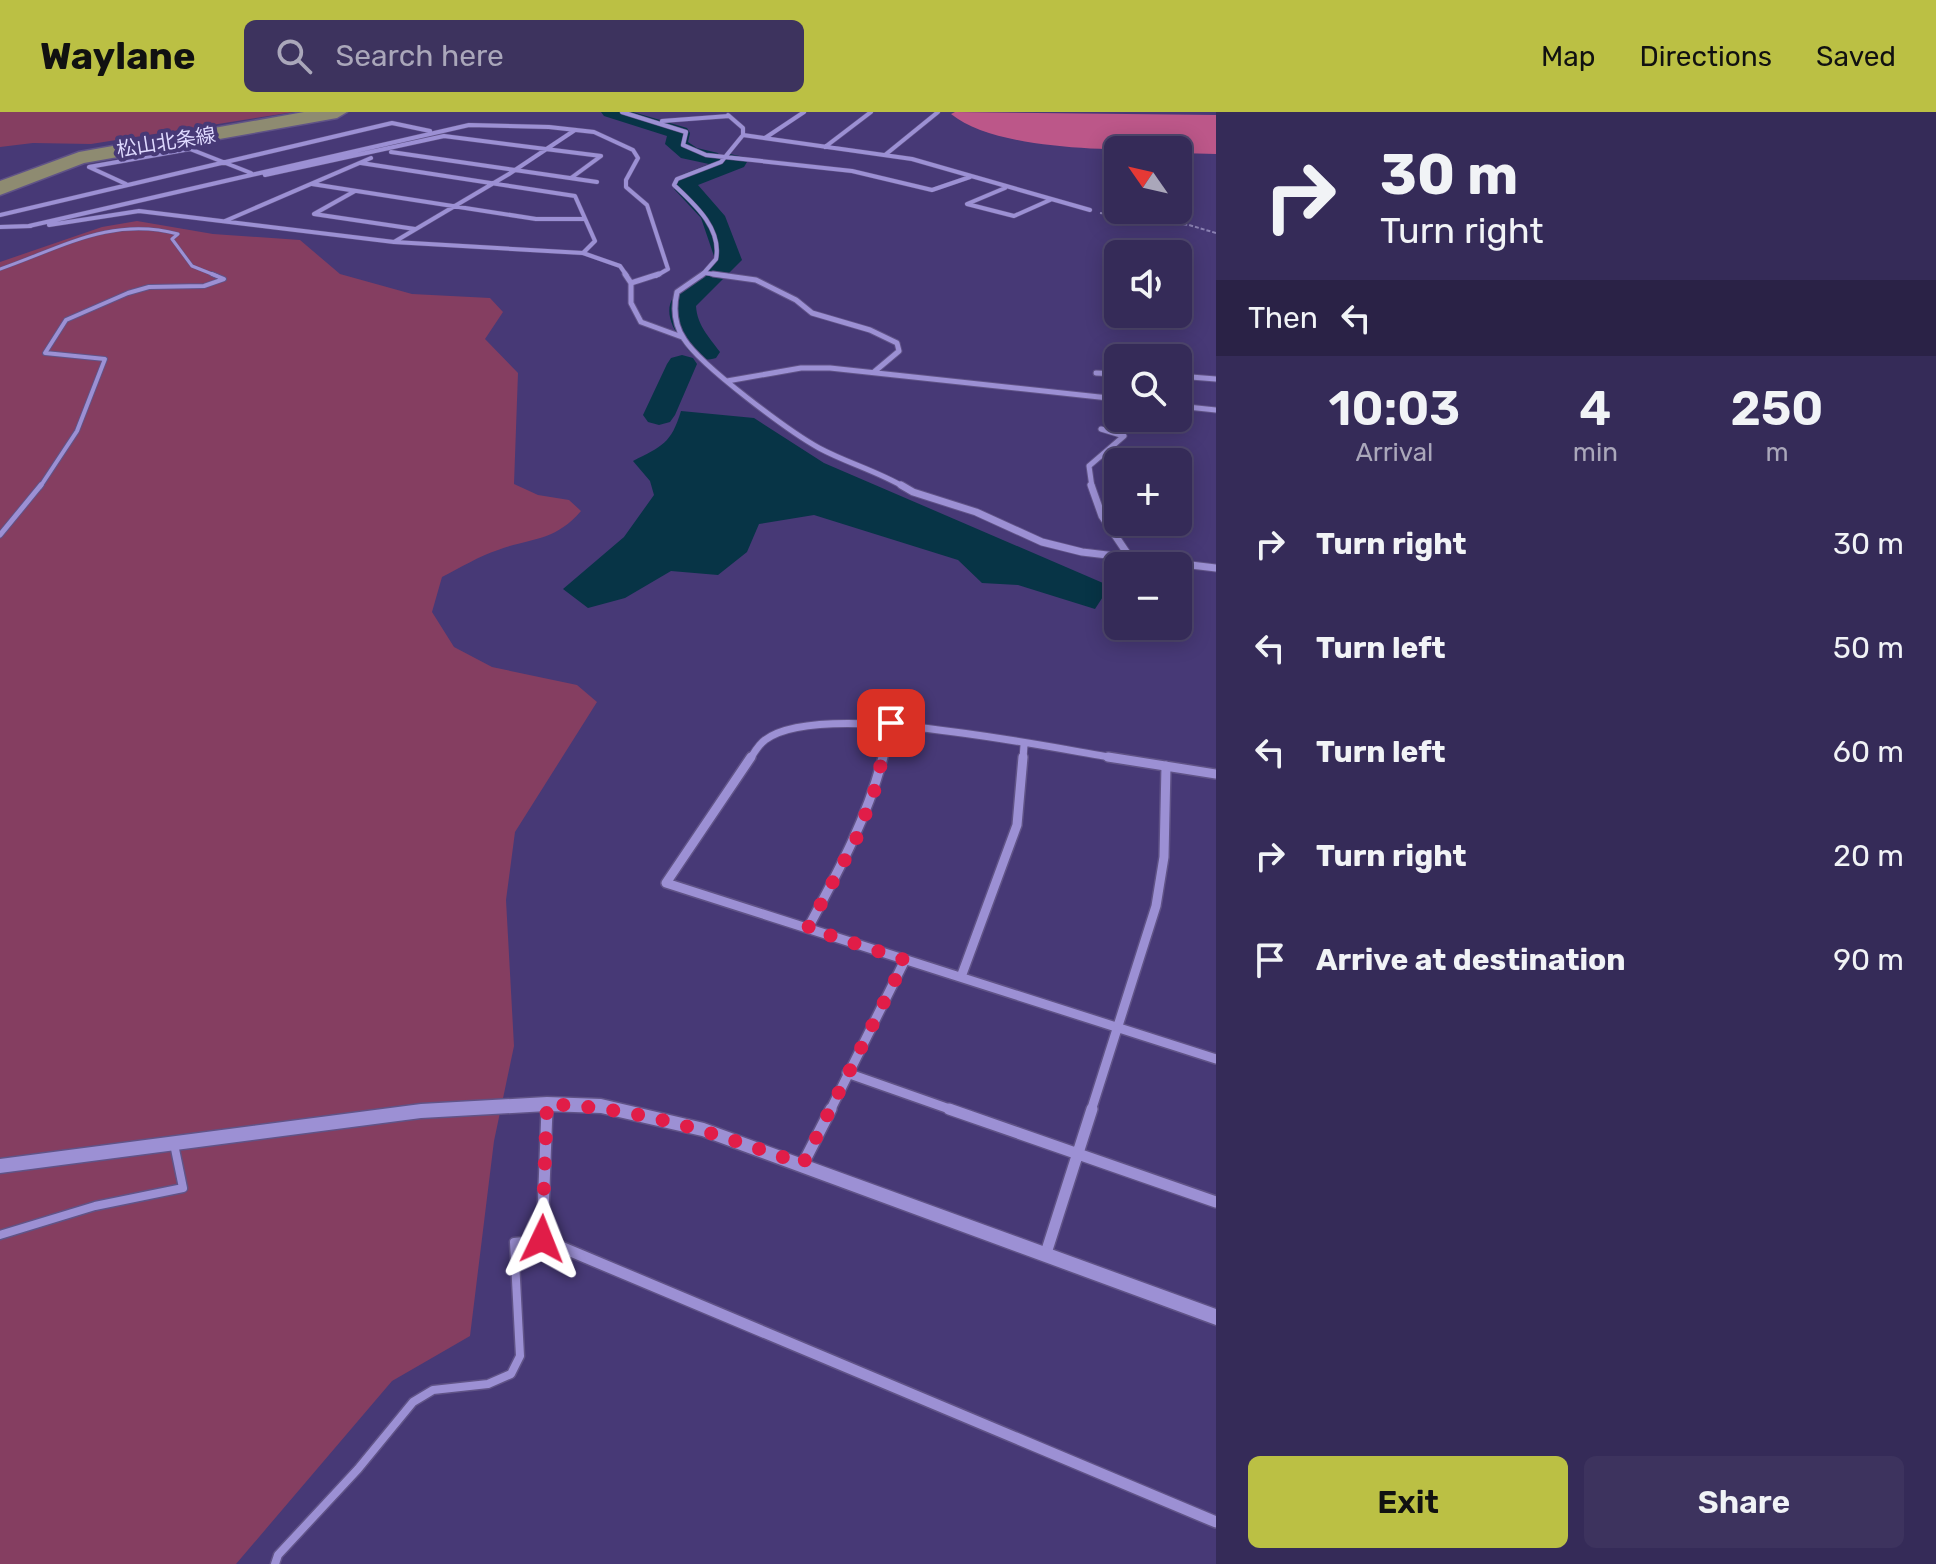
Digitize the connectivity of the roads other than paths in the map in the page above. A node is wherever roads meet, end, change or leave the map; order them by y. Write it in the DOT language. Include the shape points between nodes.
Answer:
graph roads {
  1 [pos="337,112"];
  2 [pos="622,112"];
  3 [pos="669,112"];
  4 [pos="804,112"];
  5 [pos="871,112"];
  6 [pos="938,112"];
  7 [pos="728,114"];
  8 [pos="682,120"];
  9 [pos="657,121"];
  10 [pos="576,130"];
  11 [pos="435,132"];
  12 [pos="743,135"];
  13 [pos="765,139"];
  14 [pos="825,147"];
  15 [pos="550,149"];
  16 [pos="385,151"];
  17 [pos="885,155"];
  18 [pos="724,158"];
  19 [pos="222,161"];
  20 [pos="360,163"];
  21 [pos="519,169"];
  22 [pos="251,173"];
  23 [pos="970,177"];
  24 [pos="571,178"];
  25 [pos="222,180"];
  26 [pos="492,182"];
  27 [pos="597,182"];
  28 [pos="127,184"];
  29 [pos="311,184"];
  30 [pos="1006,187"];
  31 [pos="0,188"];
  32 [pos="356,191"];
  33 [pos="1050,199"];
  34 [pos="453,206"];
  35 [pos="1090,210"];
  36 [pos="0,215"];
  37 [pos="585,219"];
  38 [pos="224,221"];
  39 [pos="29,226"];
  40 [pos="0,227"];
  41 [pos="415,229"];
  42 [pos="394,242"];
  43 [pos="583,253"];
  44 [pos="0,269"];
  45 [pos="705,273"];
  46 [pos="631,283"];
  47 [pos="682,337"];
  48 [pos="874,372"];
  49 [pos="1096,373"];
  50 [pos="1104,373"];
  51 [pos="1192,377"];
  52 [pos="1216,379"];
  53 [pos="727,381"];
  54 [pos="1104,397"];
  55 [pos="1192,407"];
  56 [pos="1216,410"];
  57 [pos="1101,429"];
  58 [pos="0,535"];
  59 [pos="1126,552"];
  60 [pos="1104,555"];
  61 [pos="1192,565"];
  62 [pos="1216,568"];
  63 [pos="891,723"];
  64 [pos="1024,745"];
  65 [pos="1166,766"];
  66 [pos="1216,774"];
  67 [pos="808,928"];
  68 [pos="905,960"];
  69 [pos="961,977"];
  70 [pos="1117,1029"];
  71 [pos="1216,1059"];
  72 [pos="847,1073"];
  73 [pos="547,1104"];
  74 [pos="174,1144"];
  75 [pos="1078,1154"];
  76 [pos="803,1164"];
  77 [pos="0,1166"];
  78 [pos="1216,1202"];
  79 [pos="0,1235"];
  80 [pos="542,1239"];
  81 [pos="1046,1253"];
  82 [pos="1216,1317"];
  83 [pos="1216,1522"];
  84 [pos="275,1564"];
  1 -- 31 [label="main road, 松山北条線" via="79,158"];
  2 -- 9 [label="street"];
  3 -- 8 [label="street"];
  4 -- 13 [label="street"];
  5 -- 14 [label="street"];
  6 -- 17 [label="street"];
  7 -- 8 [label="street"];
  7 -- 12 [label="street" via="743,128"];
  8 -- 9 [label="street"];
  9 -- 18 [label="street" via="686,132 683,145 690,150"];
  10 -- 11 [label="street" via="469,125"];
  10 -- 15 [label="street"];
  10 -- 46 [label="street" via="609,137 638,158 626,187 647,205 668,269"];
  11 -- 19 [label="street" via="392,123"];
  11 -- 22 [label="street"];
  12 -- 13 [label="street"];
  12 -- 18 [label="street"];
  13 -- 14 [label="street"];
  14 -- 17 [label="street"];
  15 -- 16 [label="street" via="444,136"];
  15 -- 21 [label="street"];
  15 -- 24 [label="street" via="601,156"];
  16 -- 20 [label="street"];
  16 -- 21 [label="street"];
  16 -- 25 [label="street"];
  17 -- 23 [label="street"];
  18 -- 23 [label="street" via="852,171 932,190"];
  18 -- 45 [label="street" via="674,185 706,218 719,246"];
  19 -- 22 [label="street"];
  19 -- 28 [label="street"];
  19 -- 28 [label="street" via="190,149 89,167"];
  20 -- 26 [label="street"];
  20 -- 29 [label="street"];
  21 -- 24 [label="street"];
  21 -- 26 [label="street"];
  22 -- 25 [label="street"];
  23 -- 30 [label="street"];
  24 -- 27 [label="street"];
  25 -- 39 [label="street"];
  26 -- 34 [label="street"];
  26 -- 37 [label="street" via="575,196"];
  28 -- 36 [label="street"];
  29 -- 32 [label="street"];
  29 -- 38 [label="street"];
  30 -- 33 [label="street"];
  30 -- 33 [label="street" via="967,204 1014,216"];
  32 -- 34 [label="street"];
  32 -- 41 [label="street" via="314,214"];
  33 -- 35 [label="street"];
  34 -- 37 [label="street" via="536,219"];
  34 -- 41 [label="street"];
  37 -- 43 [label="street" via="595,241"];
  38 -- 39 [label="street" via="139,211"];
  38 -- 42 [label="street"];
  39 -- 40 [label="street"];
  41 -- 42 [label="street"];
  42 -- 43 [label="street"];
  43 -- 46 [label="street" via="620,266"];
  44 -- 58 [label="lane" via="93,235 135,226 178,234 172,239 192,266 224,279 204,286 138,289 66,320 45,353 105,359 99,382 56,464"];
  45 -- 47 [label="street" via="677,292 673,310"];
  45 -- 48 [label="street" via="756,280 812,313 897,343 899,351"];
  46 -- 47 [label="street" via="631,303 641,322"];
  47 -- 53 [label="street"];
  48 -- 53 [label="street" via="801,368"];
  48 -- 54 [label="street"];
  49 -- 50 [label="street"];
  51 -- 52 [label="street"];
  53 -- 60 [label="street" via="819,448 913,492 976,512 1042,542"];
  55 -- 56 [label="street"];
  57 -- 59 [label="street" via="1124,436 1089,466 1089,483 1100,513"];
  61 -- 62 [label="street"];
  63 -- 64 [label="street"];
  63 -- 67 [label="street" via="856,839"];
  63 -- 67 [label="street" via="813,726 765,740 666,883"];
  64 -- 65 [label="street"];
  64 -- 69 [label="street" via="1017,825"];
  65 -- 66 [label="street"];
  65 -- 70 [label="street" via="1164,857 1156,906"];
  67 -- 68 [label="street"];
  68 -- 69 [label="street"];
  68 -- 72 [label="street"];
  69 -- 70 [label="street"];
  70 -- 71 [label="street"];
  70 -- 75 [label="street"];
  72 -- 75 [label="street"];
  72 -- 76 [label="street"];
  73 -- 74 [label="street" via="421,1111"];
  73 -- 76 [label="street" via="648,1115"];
  73 -- 80 [label="street"];
  74 -- 77 [label="street"];
  74 -- 79 [label="lane" via="183,1188 95,1206"];
  75 -- 78 [label="street"];
  75 -- 81 [label="street"];
  76 -- 81 [label="street"];
  80 -- 83 [label="street"];
  80 -- 84 [label="lane" via="514,1242 520,1361 506,1380 435,1388 418,1398"];
  81 -- 82 [label="street"];
}
